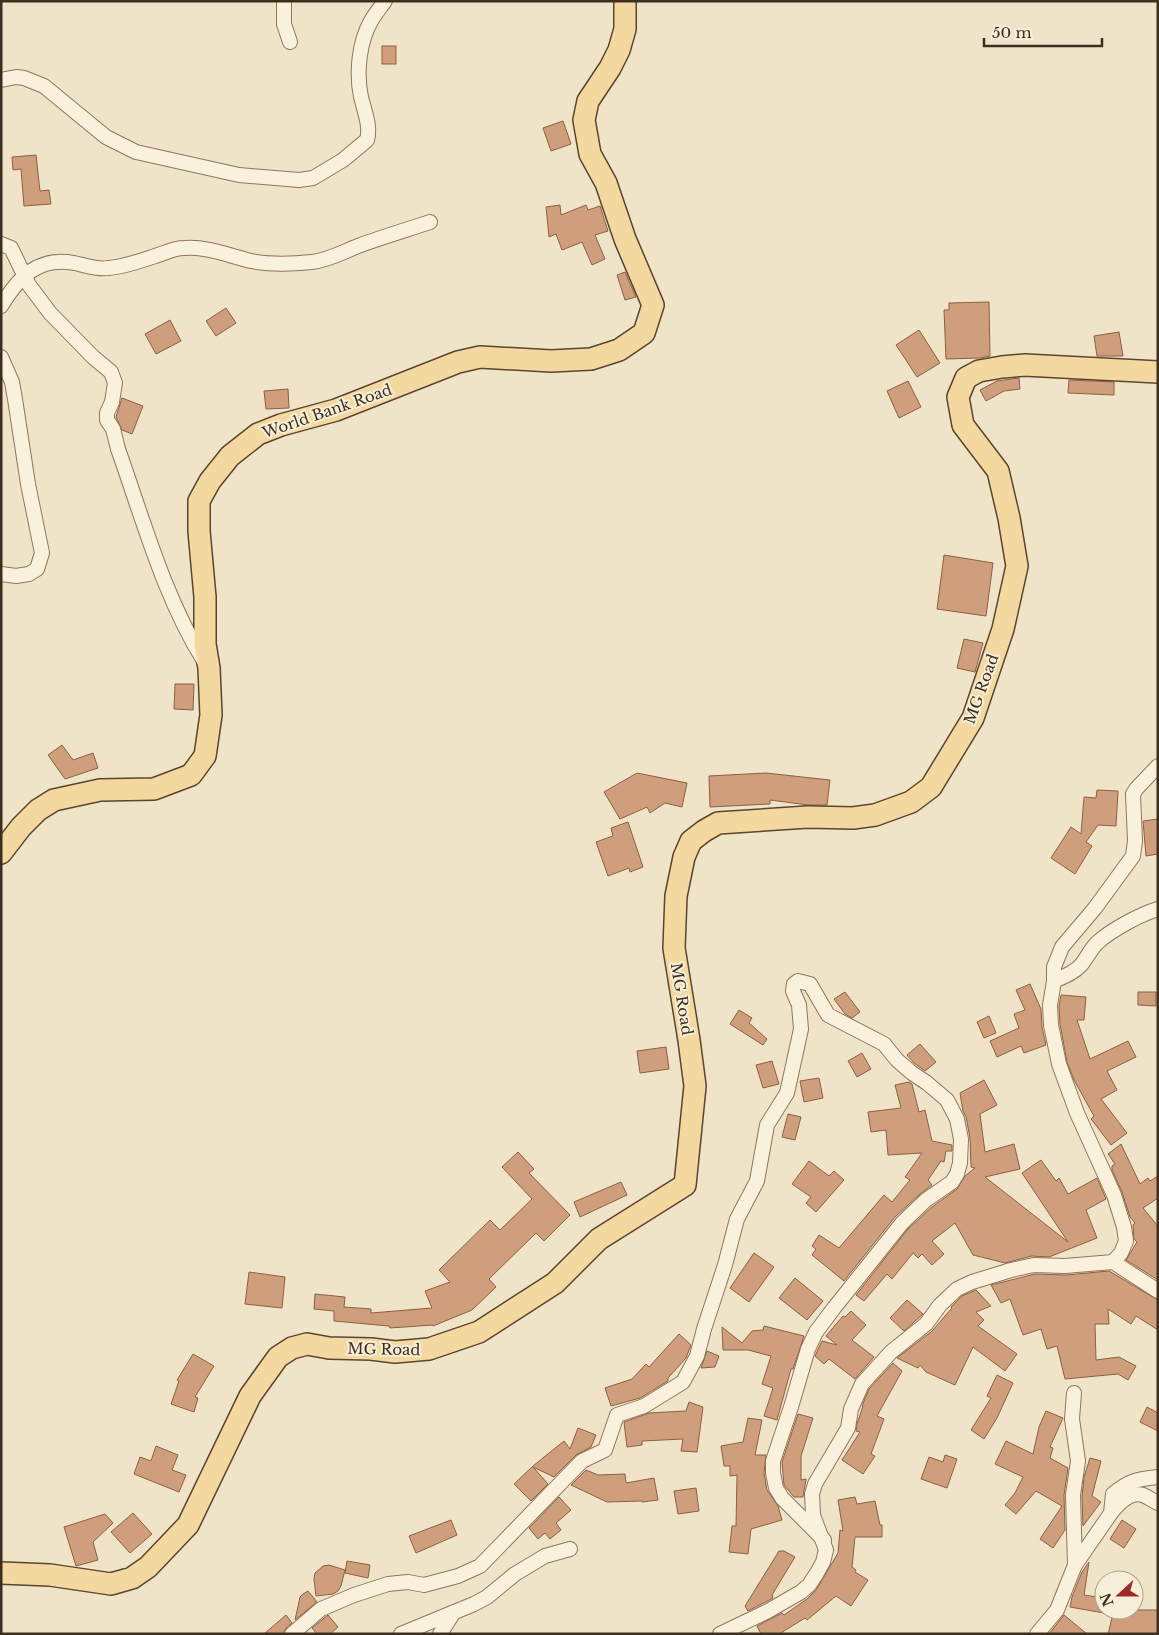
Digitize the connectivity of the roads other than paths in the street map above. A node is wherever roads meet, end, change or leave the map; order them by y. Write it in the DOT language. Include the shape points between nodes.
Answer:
graph roads {
  1 [pos="284,1"];
  2 [pos="385,1"];
  3 [pos="625,1"];
  4 [pos="290,42"];
  5 [pos="1,80"];
  6 [pos="430,222"];
  7 [pos="1,244"];
  8 [pos="24,274"];
  9 [pos="1,306"];
  10 [pos="1,357"];
  11 [pos="1158,372"];
  12 [pos="1,574"];
  13 [pos="208,668"];
  14 [pos="1158,766"];
  15 [pos="1,853"];
  16 [pos="1158,909"];
  17 [pos="1054,981"];
  18 [pos="1113,1262"];
  19 [pos="1158,1291"];
  20 [pos="1074,1393"];
  21 [pos="1158,1477"];
  22 [pos="1158,1504"];
  23 [pos="1112,1513"];
  24 [pos="824,1540"];
  25 [pos="570,1548"];
  26 [pos="1075,1565"];
  27 [pos="1,1573"];
  28 [pos="454,1612"];
  29 [pos="292,1634"];
  30 [pos="402,1634"];
  31 [pos="440,1634"];
  32 [pos="720,1634"];
  33 [pos="1037,1634"];
  1 -- 4 [label="street" via="284,24"];
  2 -- 5 [label="street" via="370,22 359,65 358,80 368,140 313,178 239,176 136,152 106,137 44,86 24,78"];
  3 -- 13 [label="main road, World Bank Road" via="625,29 619,50 588,101 584,120 590,154 606,183 653,305 644,333 619,350 591,359 551,361 480,357 458,362 336,410 258,434 230,456 199,501"];
  6 -- 8 [label="street" via="314,262 272,264 186,247 106,269 60,262"];
  7 -- 8 [label="street" via="12,248"];
  8 -- 9 [label="street"];
  8 -- 13 [label="street" via="50,313 111,372 114,383 107,420 113,429 164,580"];
  10 -- 12 [label="street" via="12,382 42,553 37,569 29,574"];
  11 -- 27 [label="main road, MG Road" via="1026,366 979,371 966,378 958,397 964,425 998,471 1016,566 1002,629 973,718 931,787 911,802 875,815 718,823 691,841 684,857 676,896 674,948 695,1086 686,1185 599,1239 555,1283 479,1332 429,1350 395,1352 307,1344 278,1357 250,1396 188,1525 148,1567 132,1578 111,1584 50,1575"];
  13 -- 15 [label="main road, World Bank Road" via="211,715 205,756 191,775 154,789 100,790 54,800 38,810"];
  14 -- 17 [label="street" via="1133,794 1133,856 1062,947 1054,967"];
  16 -- 17 [label="street" via="1109,934 1097,943 1080,966"];
  17 -- 18 [label="street" via="1051,1025 1059,1064 1114,1195 1124,1227 1126,1242"];
  18 -- 19 [label="street"];
  18 -- 24 [label="street" via="1034,1265 972,1282 958,1289 926,1324 891,1352 859,1390 848,1428 815,1484 813,1515"];
  20 -- 26 [label="street" via="1072,1419 1078,1461 1073,1495"];
  21 -- 23 [label="street" via="1127,1483 1113,1494"];
  22 -- 23 [label="street" via="1141,1494 1130,1496 1118,1503"];
  23 -- 26 [label="street"];
  24 -- 29 [label="street" via="782,1498 773,1473 773,1460 808,1349 816,1332 902,1223 926,1200 952,1182 957,1174 961,1140 958,1119 947,1100 897,1060 884,1044 828,1016 810,984 798,981 793,991 799,1005 801,1029 787,1093 767,1125 757,1181 736,1219 697,1356 683,1382 644,1406 617,1415 606,1450 582,1461 480,1566 424,1585 408,1582 388,1584 354,1594 321,1609"];
  24 -- 32 [label="street" via="823,1562 809,1585 768,1611"];
  25 -- 28 [label="street" via="545,1556 515,1574 487,1597"];
  26 -- 33 [label="street" via="1056,1610"];
  28 -- 30 [label="street"];
  28 -- 31 [label="street"];
}
